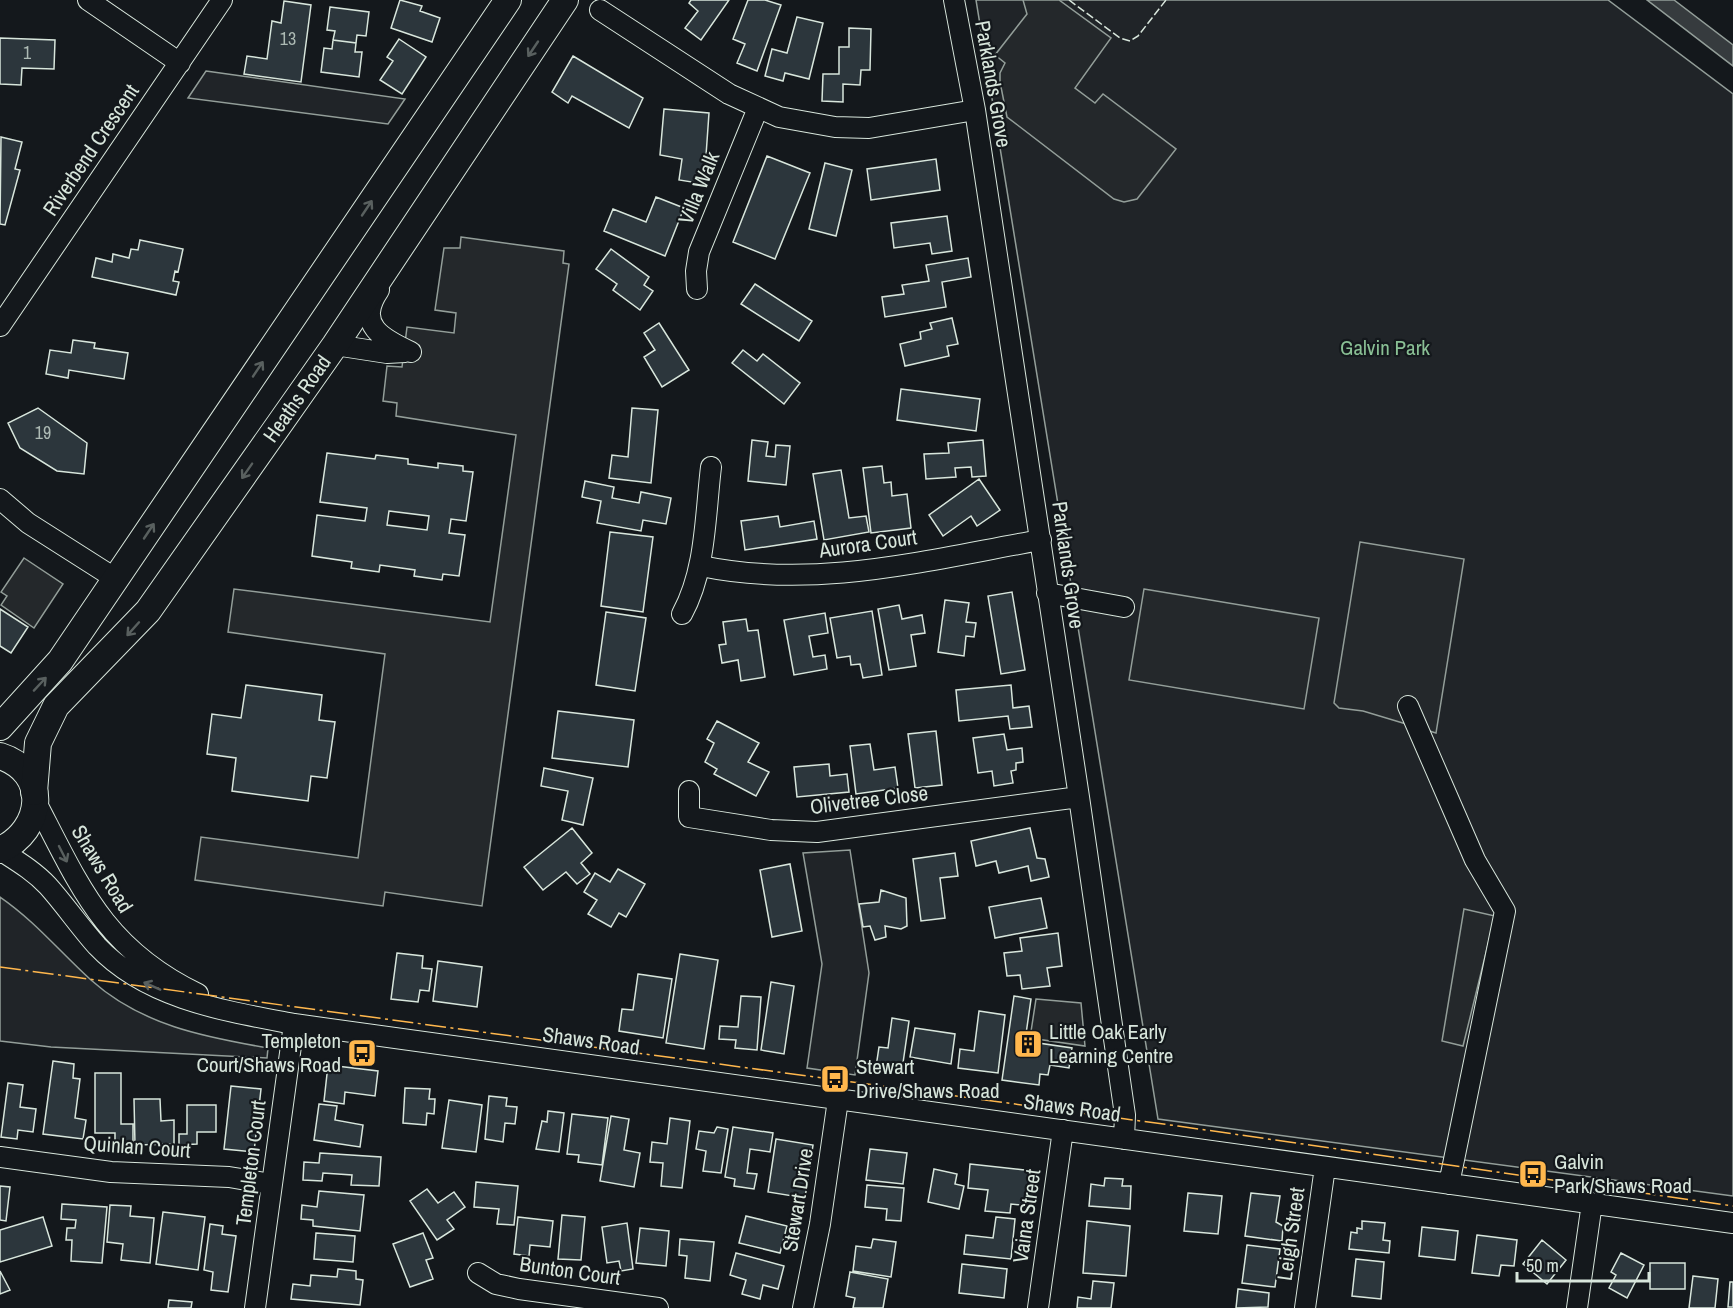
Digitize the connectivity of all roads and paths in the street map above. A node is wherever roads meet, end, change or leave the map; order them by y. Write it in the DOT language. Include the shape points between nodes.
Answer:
graph roads {
  1 [pos="87,0"];
  2 [pos="222,0"];
  3 [pos="508,0"];
  4 [pos="565,0"];
  5 [pos="954,0"];
  6 [pos="600,10"];
  7 [pos="180,63"];
  8 [pos="758,108"];
  9 [pos="975,110"];
  10 [pos="438,190"];
  11 [pos="697,289"];
  12 [pos="0,326"];
  13 [pos="335,345"];
  14 [pos="711,467"];
  15 [pos="0,499"];
  16 [pos="1041,540"];
  17 [pos="701,566"];
  18 [pos="116,579"];
  19 [pos="1047,593"];
  20 [pos="1124,608"];
  21 [pos="682,614"];
  22 [pos="1408,706"];
  23 [pos="0,727"];
  24 [pos="0,756"];
  25 [pos="689,791"];
  26 [pos="35,797"];
  27 [pos="1079,797"];
  28 [pos="0,850"];
  29 [pos="228,1009"];
  30 [pos="294,1024"];
  31 [pos="838,1100"];
  32 [pos="1064,1130"];
  33 [pos="1124,1139"];
  34 [pos="0,1156"];
  35 [pos="1325,1167"];
  36 [pos="271,1184"];
  37 [pos="1449,1184"];
  38 [pos="1592,1203"];
  39 [pos="1733,1223"];
  40 [pos="478,1273"];
  41 [pos="255,1308"];
  42 [pos="658,1308"];
  43 [pos="803,1308"];
  44 [pos="1038,1308"];
  45 [pos="1305,1308"];
  46 [pos="1577,1308"];
  1 -- 7 [label="street"];
  2 -- 7 [label="street, Riverbend Crescent"];
  18 -- 3 [label="main road, one-way"];
  4 -- 10 [label="main road, Heaths Road, one-way"];
  5 -- 9 [label="street, Parklands Grove"];
  6 -- 8 [label="street" via="729,94"];
  7 -- 12 [label="street, Riverbend Crescent"];
  8 -- 9 [label="street" via="810,123 869,128"];
  8 -- 11 [label="street, Villa Walk" via="699,252"];
  9 -- 16 [label="street, Parklands Grove"];
  10 -- 13 [label="main road, Heaths Road"];
  10 -- 13 [label="street" via="425,222 370,309 373,327 381,338 411,352 387,353"];
  13 -- 26 [label="main road, Heaths Road, one-way" via="148,611 56,705 38,743"];
  14 -- 17 [label="street"];
  15 -- 18 [label="street" via="28,523"];
  16 -- 17 [label="street, Aurora Court" via="840,575 790,577"];
  16 -- 19 [label="street, Parklands Grove"];
  17 -- 21 [label="street"];
  23 -- 18 [label="main road, one-way" via="60,661"];
  19 -- 20 [label="street"];
  19 -- 27 [label="street, Parklands Grove"];
  22 -- 37 [label="street" via="1475,860 1505,911"];
  24 -- 26 [label="main road" via="20,767 29,778"];
  25 -- 27 [label="street, Olivetree Close" via="689,817 771,830 817,832"];
  26 -- 28 [label="main road, Heaths Road" via="34,818 26,832"];
  26 -- 29 [label="street, Shaws Road, one-way" via="82,892 117,938 162,974"];
  27 -- 33 [label="street, Parklands Grove" via="1125,1115"];
  29 -- 28 [label="street, Shaws Road, one-way" via="174,996 121,967 97,946 46,884"];
  29 -- 30 [label="street, Shaws Road"];
  30 -- 31 [label="street, Shaws Road"];
  30 -- 36 [label="street, Templeton Court"];
  31 -- 32 [label="street, Shaws Road"];
  31 -- 43 [label="street, Stewart Drive"];
  32 -- 33 [label="street, Shaws Road"];
  32 -- 44 [label="street, Vaina Street"];
  33 -- 35 [label="street, Shaws Road"];
  34 -- 36 [label="street, Quinlan Court" via="111,1172 229,1177"];
  35 -- 37 [label="street, Shaws Road"];
  35 -- 45 [label="street, Leigh Street"];
  36 -- 41 [label="street, Templeton Court"];
  37 -- 38 [label="street, Shaws Road"];
  38 -- 39 [label="street, Shaws Road"];
  38 -- 46 [label="street"];
  40 -- 42 [label="street, Bunton Court" via="496,1284 519,1289"];
}
